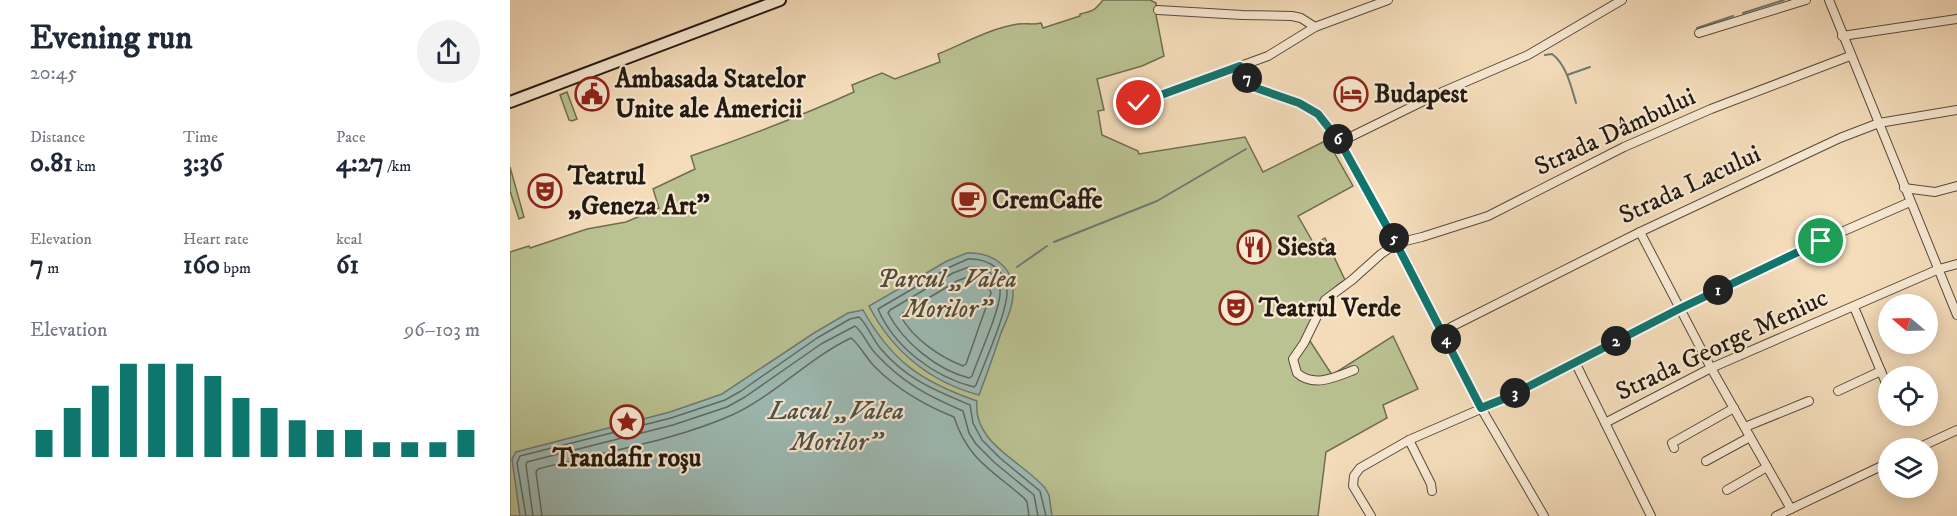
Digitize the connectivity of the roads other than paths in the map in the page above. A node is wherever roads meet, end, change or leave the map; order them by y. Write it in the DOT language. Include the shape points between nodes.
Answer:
graph roads {
  1 [pos="780,0"];
  2 [pos="1388,0"];
  3 [pos="1622,0"];
  4 [pos="1806,0"];
  5 [pos="1829,0"];
  6 [pos="1158,10"];
  7 [pos="1957,19"];
  8 [pos="1316,27"];
  9 [pos="1699,33"];
  10 [pos="1842,36"];
  11 [pos="1850,56"];
  12 [pos="1240,66"];
  13 [pos="510,102"];
  14 [pos="1139,103"];
  15 [pos="1957,110"];
  16 [pos="1879,123"];
  17 [pos="1340,142"];
  18 [pos="1957,186"];
  19 [pos="1904,188"];
  20 [pos="1910,202"];
  21 [pos="1640,232"];
  22 [pos="1396,243"];
  23 [pos="1957,264"];
  24 [pos="1939,269"];
  25 [pos="1854,307"];
  26 [pos="1679,309"];
  27 [pos="1957,315"];
  28 [pos="1451,327"];
  29 [pos="1575,362"];
  30 [pos="1879,366"];
  31 [pos="1711,368"];
  32 [pos="1354,370"];
  33 [pos="1878,372"];
  34 [pos="1838,391"];
  35 [pos="1809,401"];
  36 [pos="1481,408"];
  37 [pos="1734,408"];
  38 [pos="1605,423"];
  39 [pos="1744,427"];
  40 [pos="1957,430"];
  41 [pos="1750,437"];
  42 [pos="1938,439"];
  43 [pos="1409,440"];
  44 [pos="1674,448"];
  45 [pos="1706,461"];
  46 [pos="1767,467"];
  47 [pos="1878,468"];
  48 [pos="1727,490"];
  49 [pos="1432,491"];
  50 [pos="1791,509"];
  51 [pos="1371,516"];
  52 [pos="1544,516"];
  53 [pos="1651,516"];
  54 [pos="1776,516"];
  1 -- 13 [label="main road"];
  2 -- 8 [label="street"];
  3 -- 17 [label="street" via="1535,51"];
  4 -- 9 [label="street"];
  5 -- 10 [label="street"];
  6 -- 8 [label="street" via="1292,16"];
  7 -- 10 [label="street"];
  8 -- 12 [label="street" via="1285,47"];
  10 -- 11 [label="street"];
  11 -- 16 [label="street"];
  11 -- 22 [label="street, Strada Dâmbului" via="1624,147 1488,216"];
  12 -- 14 [label="street"];
  12 -- 17 [label="street" via="1253,87 1318,114"];
  15 -- 16 [label="street, Strada Lacului"];
  16 -- 19 [label="street"];
  16 -- 21 [label="street, Strada Lacului"];
  17 -- 22 [label="street"];
  18 -- 19 [label="street" via="1935,192"];
  19 -- 20 [label="street"];
  20 -- 24 [label="street"];
  20 -- 26 [label="street"];
  21 -- 26 [label="street"];
  21 -- 28 [label="street, Strada Lacului"];
  22 -- 32 [label="street" via="1325,300 1293,359 1297,373 1310,381"];
  22 -- 36 [label="street"];
  23 -- 24 [label="street, Strada George Meniuc"];
  24 -- 25 [label="street, Strada George Meniuc"];
  24 -- 27 [label="street"];
  25 -- 30 [label="street"];
  25 -- 31 [label="street, Strada George Meniuc"];
  26 -- 29 [label="street"];
  26 -- 31 [label="street"];
  29 -- 36 [label="street"];
  29 -- 38 [label="street"];
  31 -- 37 [label="street"];
  31 -- 38 [label="street, Strada George Meniuc"];
  33 -- 34 [label="street"];
  35 -- 39 [label="street"];
  36 -- 43 [label="street"];
  36 -- 52 [label="street"];
  37 -- 39 [label="street"];
  37 -- 44 [label="street" via="1672,443"];
  38 -- 53 [label="street"];
  39 -- 41 [label="street"];
  40 -- 42 [label="street"];
  41 -- 45 [label="street"];
  41 -- 46 [label="street"];
  43 -- 49 [label="street"];
  43 -- 51 [label="street" via="1356,472 1355,491"];
  46 -- 48 [label="street"];
  46 -- 50 [label="street"];
  47 -- 50 [label="street"];
  50 -- 54 [label="street"];
}
